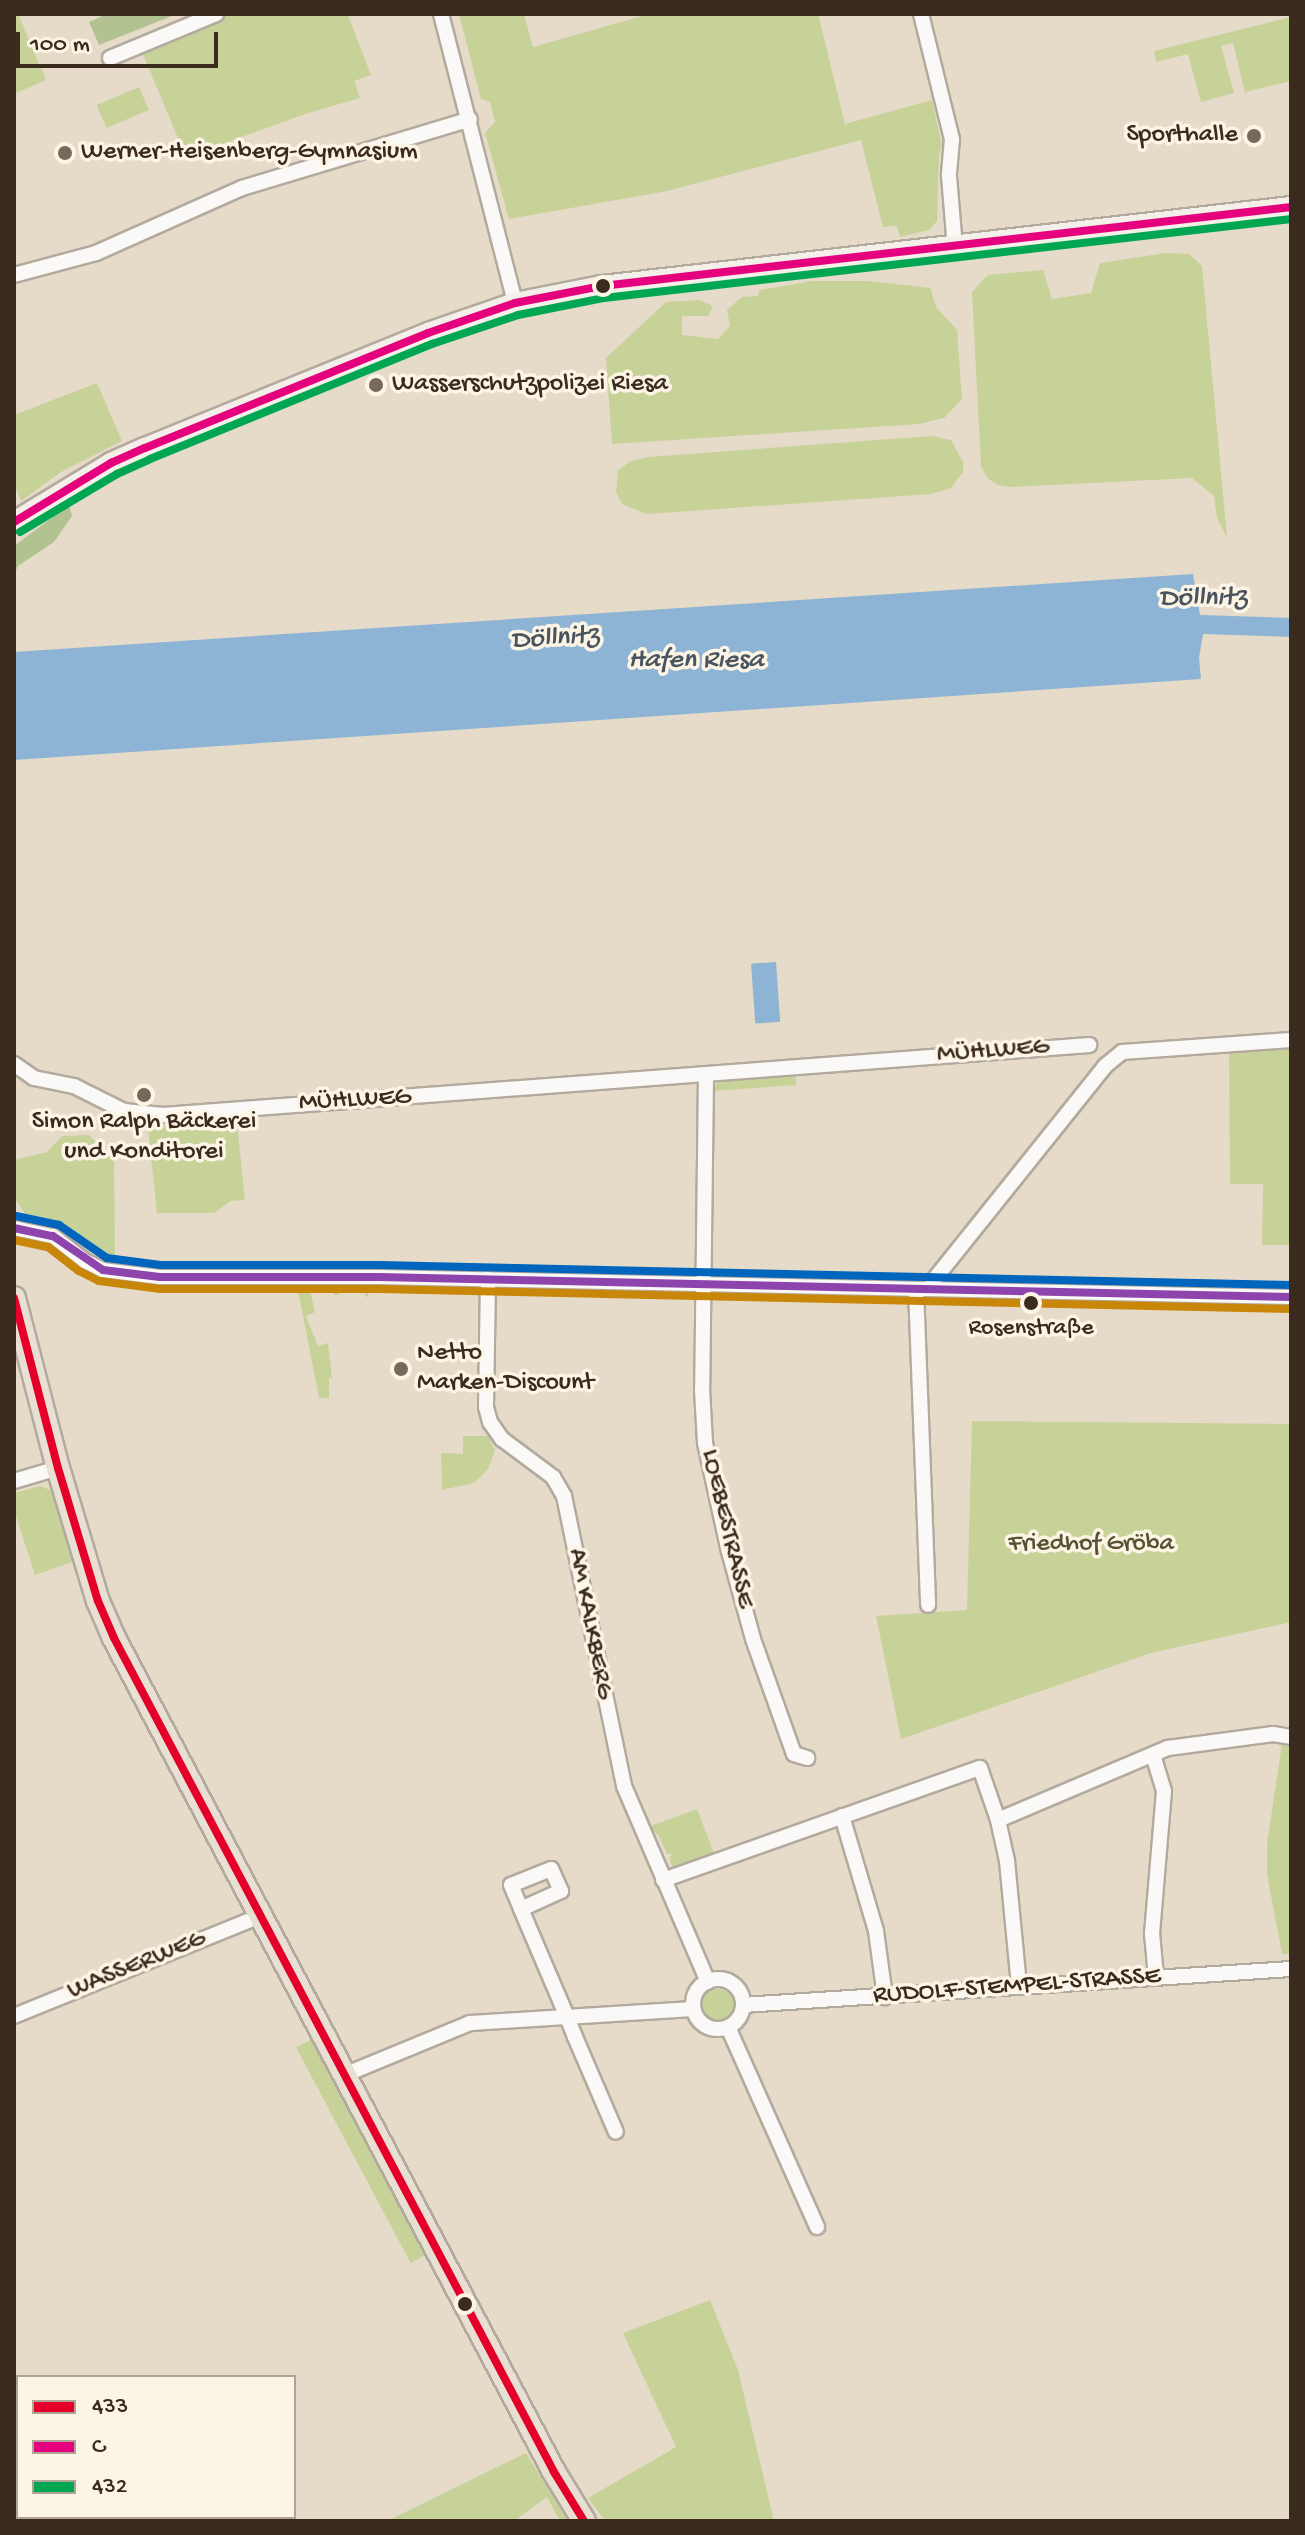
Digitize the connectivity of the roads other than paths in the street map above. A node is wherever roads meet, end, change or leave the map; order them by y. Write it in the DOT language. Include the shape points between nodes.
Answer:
graph roads {
  1 [pos="216,14"];
  2 [pos="441,14"];
  3 [pos="921,14"];
  4 [pos="110,58"];
  5 [pos="470,119"];
  6 [pos="1291,207"];
  7 [pos="955,247"];
  8 [pos="14,275"];
  9 [pos="515,303"];
  10 [pos="14,522"];
  11 [pos="1291,1040"];
  12 [pos="1089,1045"];
  13 [pos="14,1064"];
  14 [pos="706,1076"];
  15 [pos="14,1228"];
  16 [pos="488,1279"];
  17 [pos="703,1284"];
  18 [pos="923,1289"];
  19 [pos="1291,1297"];
  20 [pos="14,1298"];
  21 [pos="58,1468"];
  22 [pos="14,1481"];
  23 [pos="928,1605"];
  24 [pos="1291,1737"];
  25 [pos="1153,1755"];
  26 [pos="807,1758"];
  27 [pos="842,1816"];
  28 [pos="998,1820"];
  29 [pos="663,1880"];
  30 [pos="521,1909"];
  31 [pos="260,1916"];
  32 [pos="1291,1969"];
  33 [pos="1156,1977"];
  34 [pos="708,1982"];
  35 [pos="1019,1986"];
  36 [pos="885,1997"];
  37 [pos="743,2005"];
  38 [pos="694,2009"];
  39 [pos="14,2016"];
  40 [pos="567,2017"];
  41 [pos="728,2027"];
  42 [pos="344,2075"];
  43 [pos="616,2132"];
  44 [pos="817,2227"];
  45 [pos="584,2521"];
  1 -- 4 [label="street"];
  2 -- 5 [label="street"];
  3 -- 7 [label="street" via="952,139 949,176"];
  5 -- 8 [label="street" via="242,188 96,253"];
  5 -- 9 [label="street"];
  6 -- 7 [label="main road"];
  7 -- 9 [label="main road" via="602,286"];
  9 -- 10 [label="main road" via="145,448"];
  11 -- 18 [label="street" via="1122,1052"];
  12 -- 14 [label="street, MÜHLWEG"];
  13 -- 14 [label="street, MÜHLWEG" via="34,1078 74,1086 124,1111 163,1115"];
  14 -- 17 [label="street"];
  15 -- 16 [label="street" via="53,1236 103,1270 130,1274"];
  16 -- 17 [label="street"];
  16 -- 29 [label="street, AM KALKBERG" via="490,1422 502,1439 553,1477 564,1496 620,1772"];
  17 -- 18 [label="street"];
  17 -- 26 [label="street, LOEBESTRASSE" via="704,1434 724,1533 781,1720 794,1754"];
  18 -- 19 [label="street"];
  18 -- 23 [label="street"];
  20 -- 21 [label="main road"];
  21 -- 22 [label="street"];
  21 -- 31 [label="main road" via="114,1638"];
  24 -- 25 [label="street" via="1273,1734 1168,1748"];
  25 -- 28 [label="street"];
  25 -- 33 [label="street" via="1164,1791 1152,1933"];
  27 -- 28 [label="street" via="980,1768"];
  27 -- 29 [label="street"];
  27 -- 36 [label="street" via="876,1931"];
  28 -- 35 [label="street" via="1012,1892"];
  29 -- 34 [label="street, AM KALKBERG"];
  30 -- 40 [label="street"];
  31 -- 39 [label="street, WASSERWEG"];
  31 -- 42 [label="main road"];
  32 -- 33 [label="street, RUDOLF-STEMPEL-STRASSE"];
  33 -- 35 [label="street, RUDOLF-STEMPEL-STRASSE"];
  34 -- 37 [label="street" via="729,1982"];
  34 -- 38 [label="street" via="696,1993"];
  35 -- 36 [label="street, RUDOLF-STEMPEL-STRASSE"];
  36 -- 37 [label="street, RUDOLF-STEMPEL-STRASSE"];
  37 -- 41 [label="street" via="737,2021"];
  38 -- 40 [label="street"];
  38 -- 41 [label="street" via="706,2027"];
  40 -- 42 [label="street" via="470,2023"];
  40 -- 43 [label="street"];
  41 -- 44 [label="street"];
  42 -- 45 [label="main road"];
}
